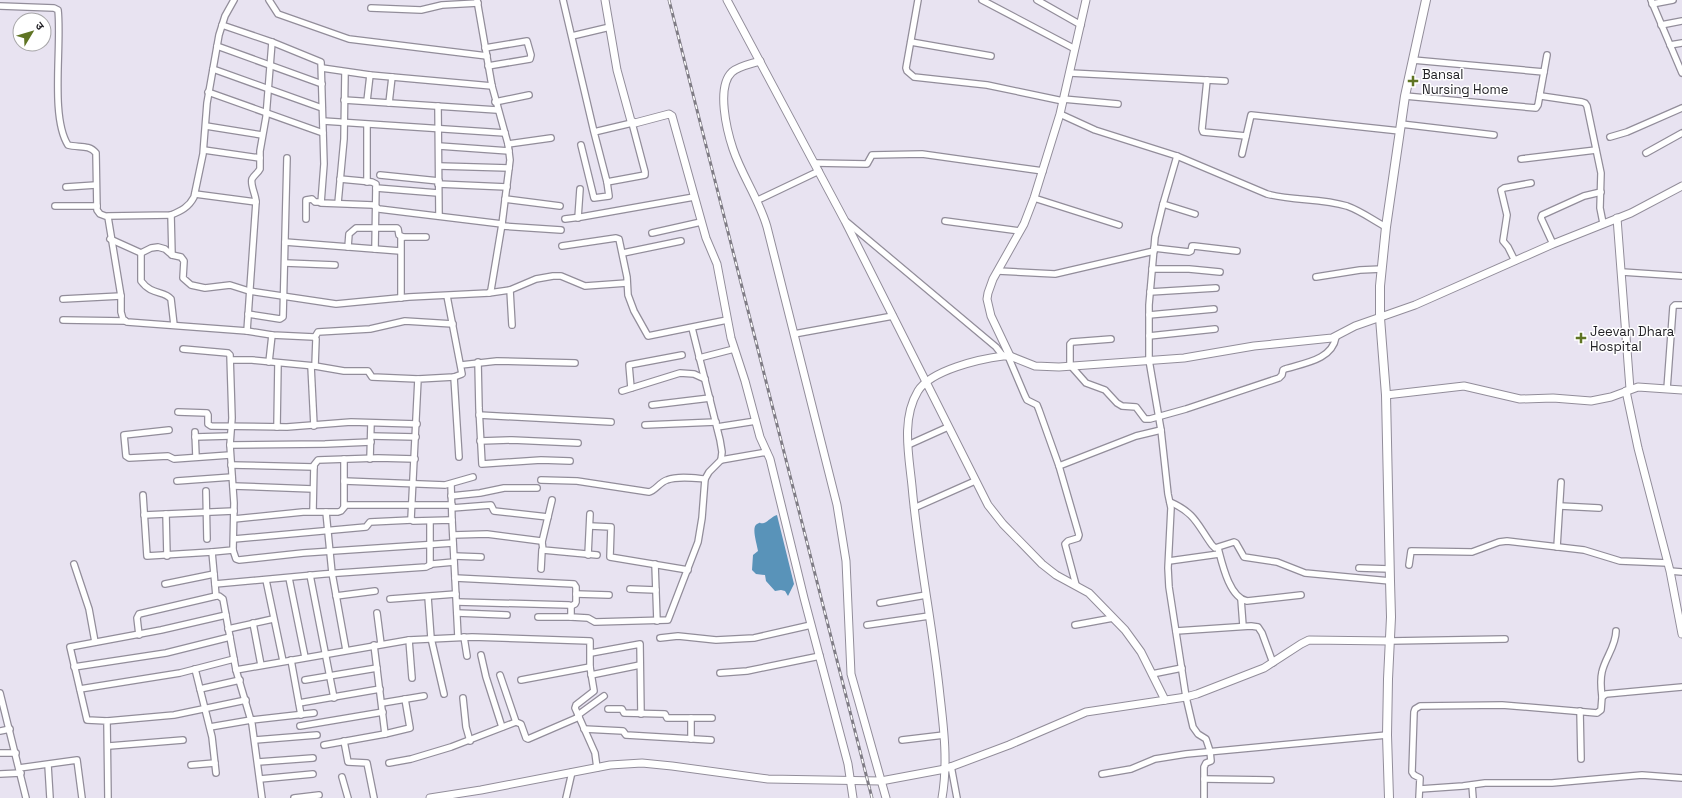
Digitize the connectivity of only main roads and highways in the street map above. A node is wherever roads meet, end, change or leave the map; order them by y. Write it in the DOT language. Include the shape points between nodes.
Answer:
graph roads {
  1 [pos="1426,0"];
  2 [pos="1389,798"];
  1 -- 2 [label="main road" via="1404,96 1382,269 1380,318 1386,395 1390,569 1387,735"];
}
